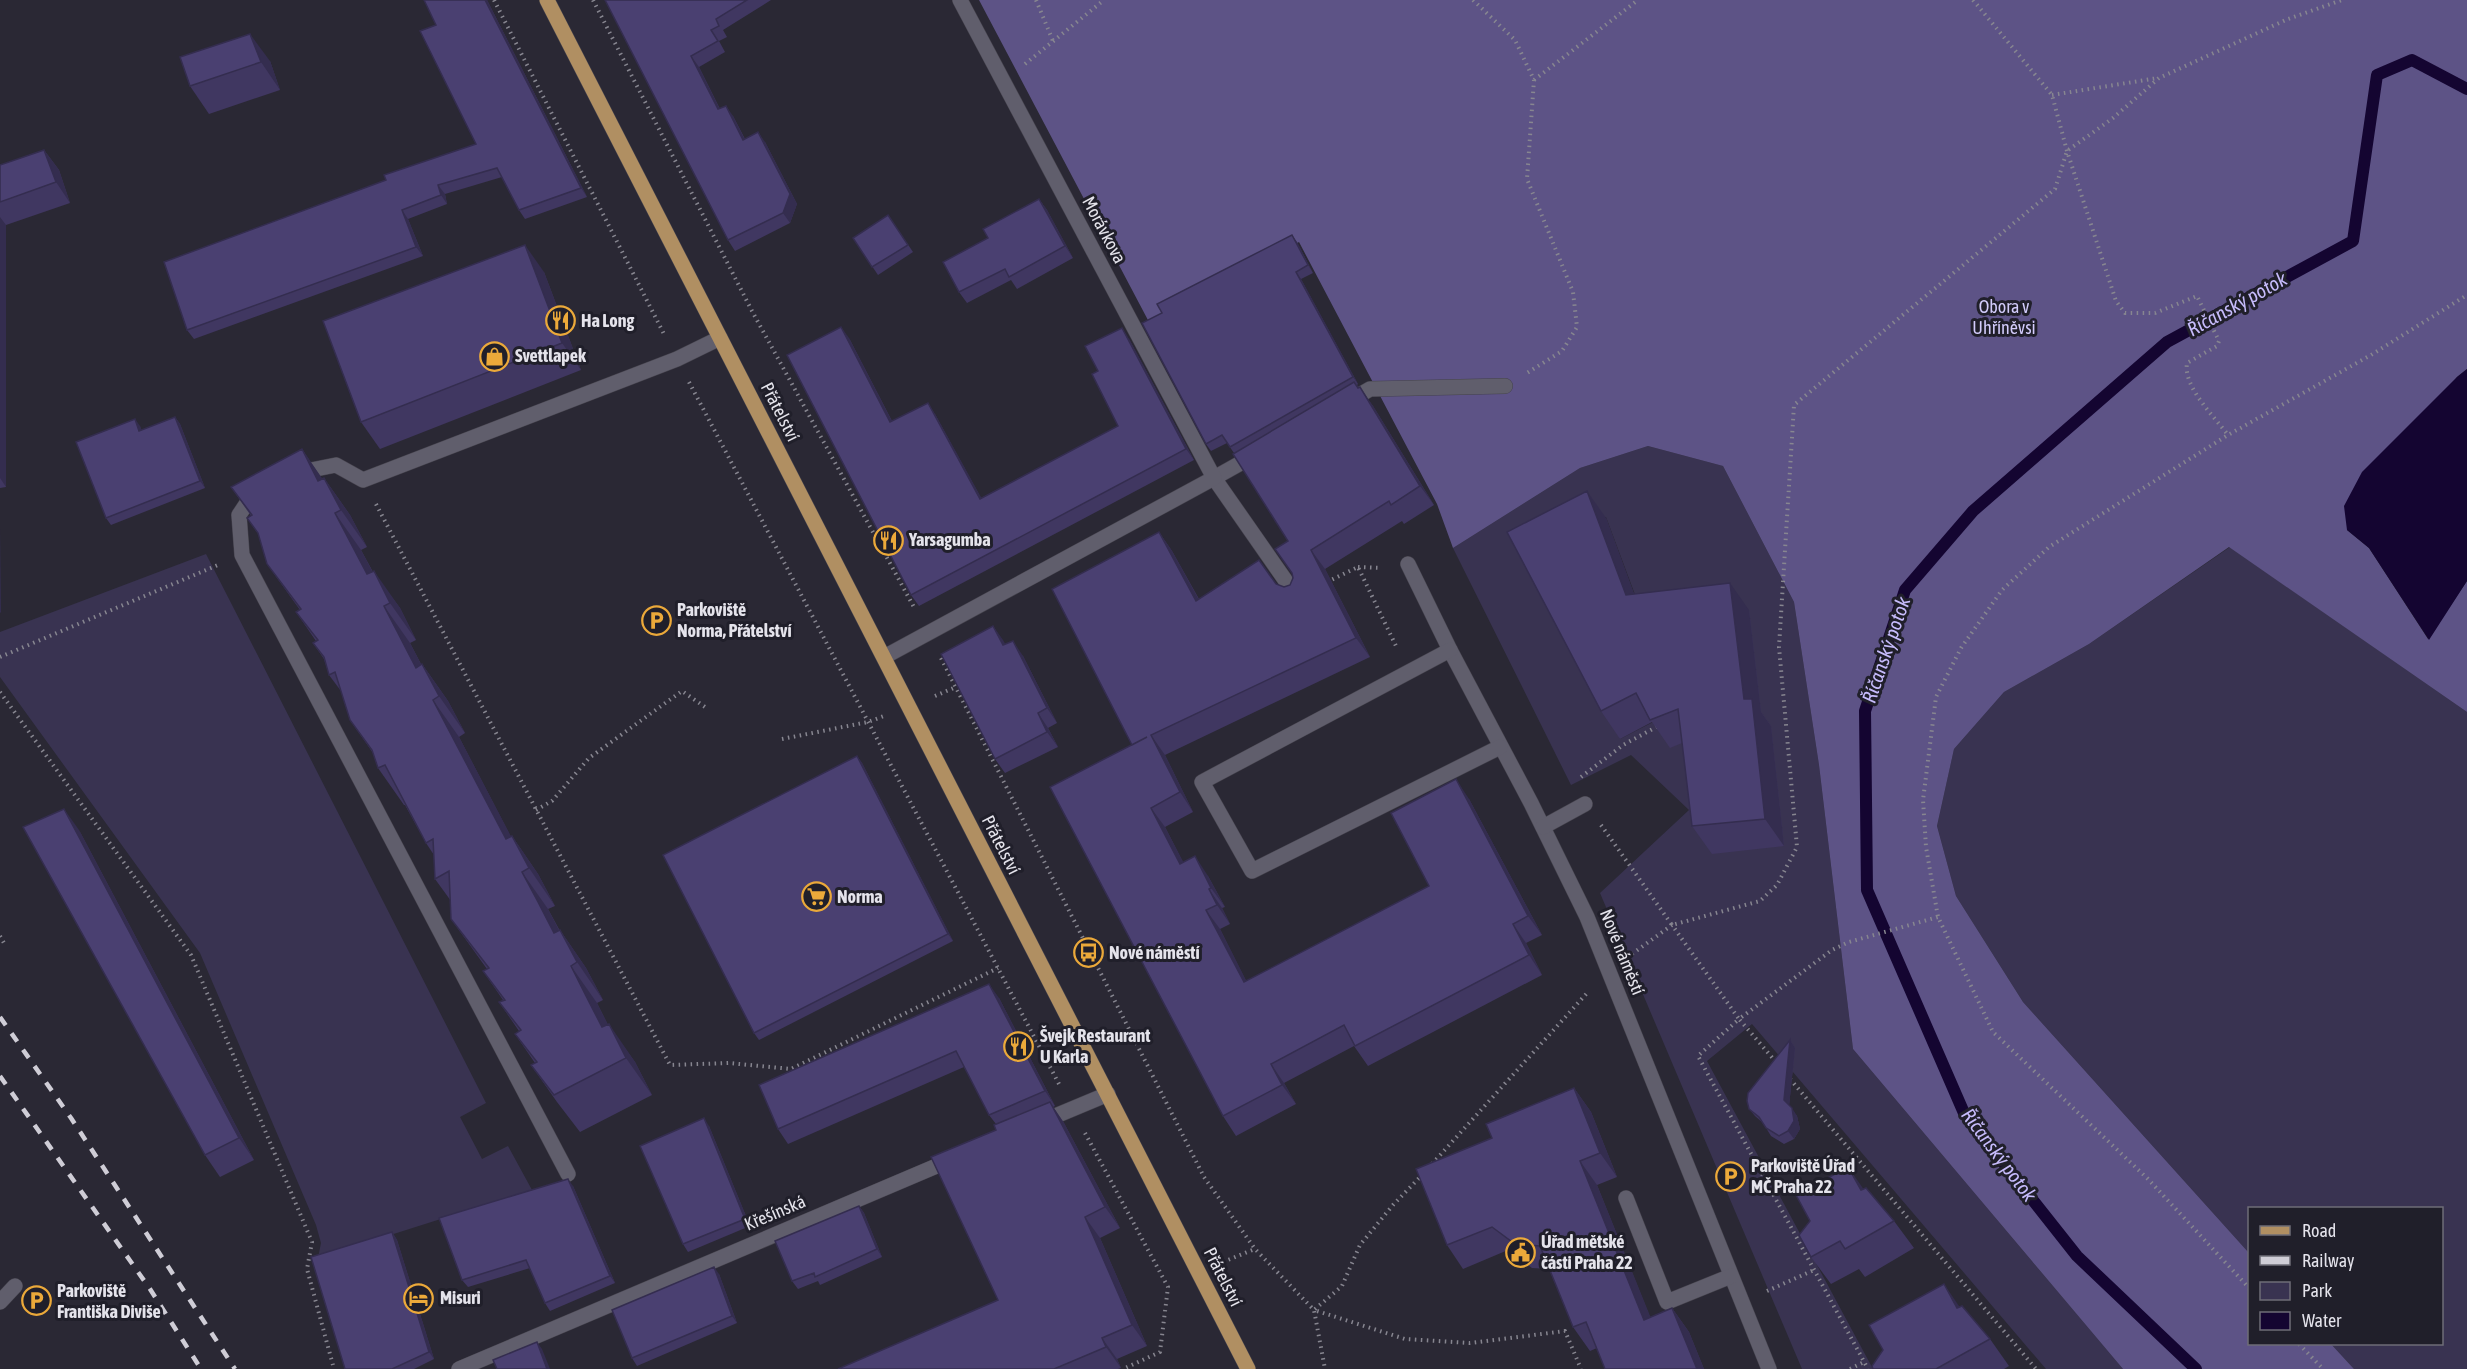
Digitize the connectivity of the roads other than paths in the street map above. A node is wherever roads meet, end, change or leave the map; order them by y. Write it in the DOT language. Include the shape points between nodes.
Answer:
graph roads {
  1 [pos="547,0"];
  2 [pos="960,0"];
  3 [pos="720,338"];
  4 [pos="1505,386"];
  5 [pos="1329,413"];
  6 [pos="1266,448"];
  7 [pos="284,478"];
  8 [pos="1214,478"];
  9 [pos="266,485"];
  10 [pos="1408,564"];
  11 [pos="1297,597"];
  12 [pos="1450,650"];
  13 [pos="884,657"];
  14 [pos="1500,747"];
  15 [pos="1585,804"];
  16 [pos="1543,827"];
  17 [pos="1108,1094"];
  18 [pos="1028,1127"];
  19 [pos="963,1155"];
  20 [pos="568,1174"];
  21 [pos="1626,1198"];
  22 [pos="1731,1276"];
  23 [pos="15,1286"];
  24 [pos="0,1302"];
  25 [pos="1246,1368"];
  26 [pos="459,1369"];
  27 [pos="1769,1369"];
  1 -- 3 [label="main road, Přátelství"];
  2 -- 8 [label="street, Morávkova"];
  3 -- 7 [label="street" via="676,359 363,480 336,465"];
  3 -- 13 [label="main road, Přátelství"];
  4 -- 5 [label="street" via="1370,389"];
  6 -- 8 [label="street"];
  8 -- 11 [label="street, Morávkova"];
  8 -- 13 [label="street"];
  9 -- 20 [label="street" via="257,489 239,515 242,555"];
  10 -- 12 [label="street, Nové náměstí"];
  12 -- 14 [label="street, Nové náměstí"];
  12 -- 14 [label="street" via="1202,782 1252,871"];
  13 -- 17 [label="main road, Přátelství"];
  14 -- 16 [label="street, Nové náměstí"];
  15 -- 16 [label="street"];
  16 -- 22 [label="street, Nové náměstí" via="1587,916"];
  17 -- 18 [label="street"];
  17 -- 25 [label="main road, Přátelství"];
  19 -- 26 [label="street, Křešínská"];
  21 -- 22 [label="street" via="1667,1302"];
  22 -- 27 [label="street, Nové náměstí"];
  23 -- 24 [label="street"];
}
